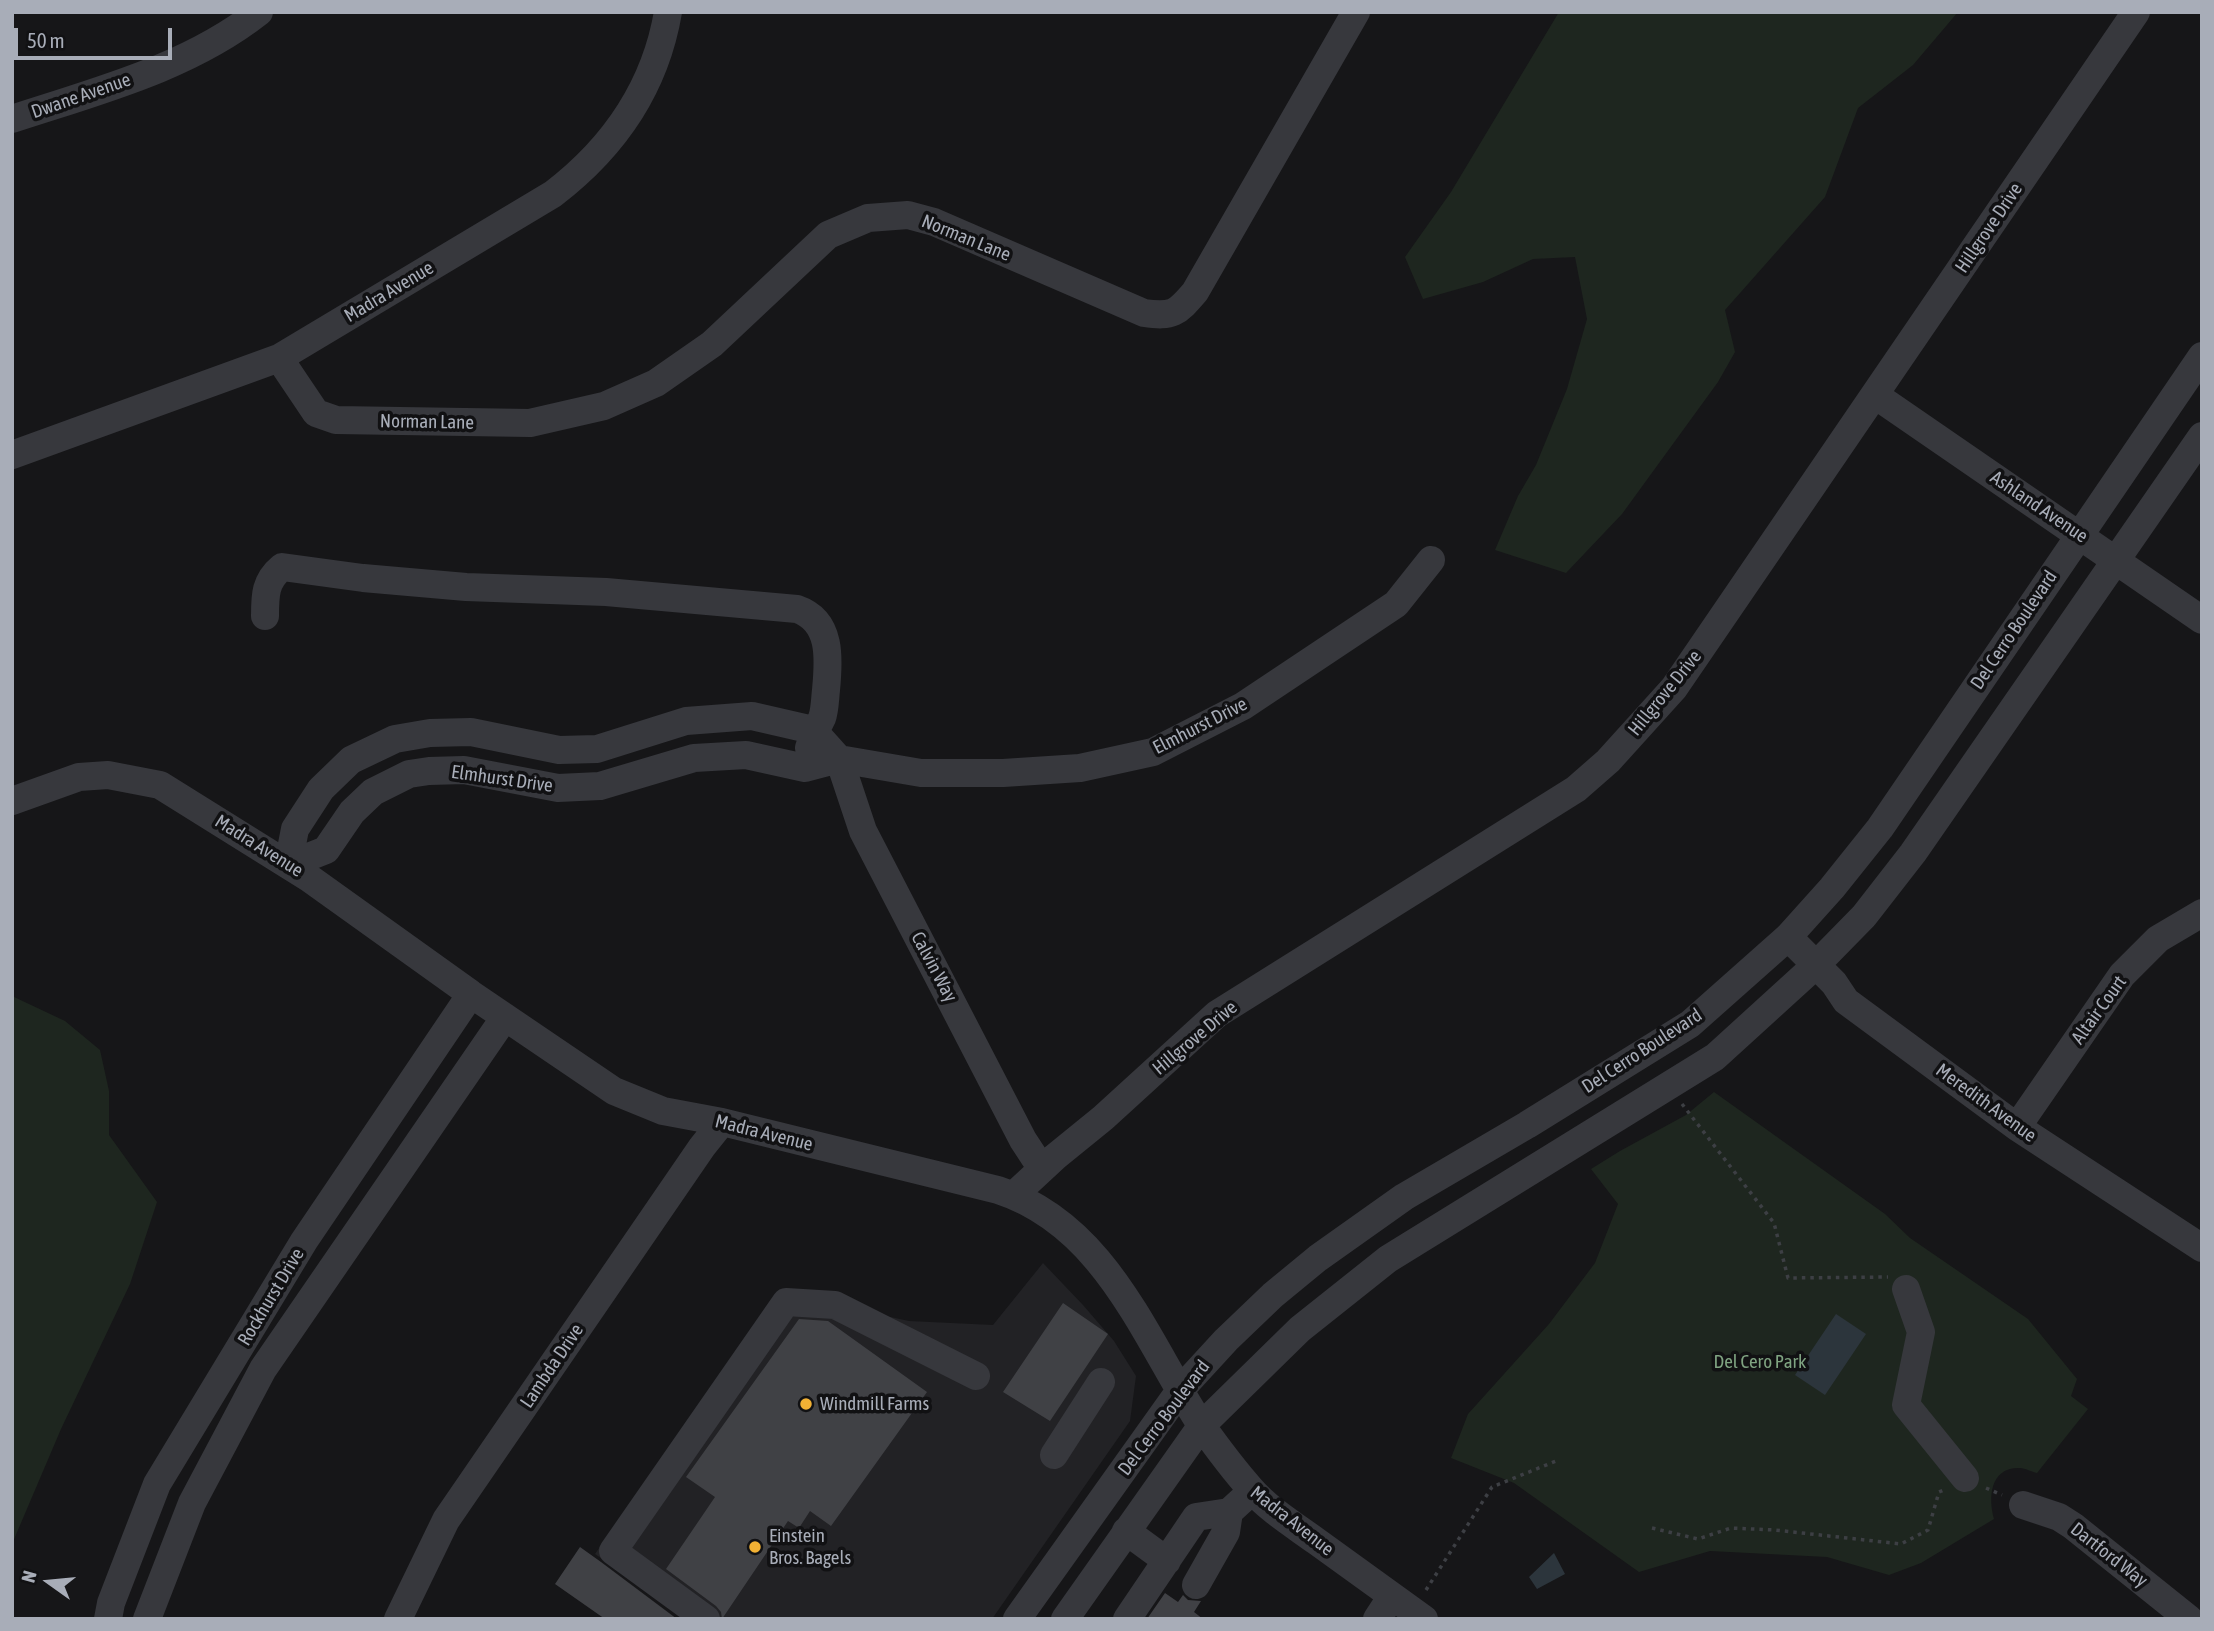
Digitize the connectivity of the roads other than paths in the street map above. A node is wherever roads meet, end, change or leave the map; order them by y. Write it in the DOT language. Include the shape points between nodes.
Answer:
graph roads {
  1 [pos="259,12"];
  2 [pos="668,12"];
  3 [pos="1356,12"];
  4 [pos="2136,12"];
  5 [pos="12,119"];
  6 [pos="2202,356"];
  7 [pos="279,358"];
  8 [pos="1875,395"];
  9 [pos="2202,436"];
  10 [pos="12,455"];
  11 [pos="2079,534"];
  12 [pos="1430,560"];
  13 [pos="2117,560"];
  14 [pos="265,616"];
  15 [pos="2202,620"];
  16 [pos="813,730"];
  17 [pos="839,759"];
  18 [pos="805,768"];
  19 [pos="12,801"];
  20 [pos="288,865"];
  21 [pos="2202,913"];
  22 [pos="1788,937"];
  23 [pos="1816,965"];
  24 [pos="471,994"];
  25 [pos="505,1017"];
  26 [pos="722,1122"];
  27 [pos="2017,1128"];
  28 [pos="1042,1170"];
  29 [pos="1014,1195"];
  30 [pos="2202,1248"];
  31 [pos="1906,1289"];
  32 [pos="976,1376"];
  33 [pos="1101,1382"];
  34 [pos="1181,1389"];
  35 [pos="1202,1425"];
  36 [pos="1054,1455"];
  37 [pos="1965,1478"];
  38 [pos="1252,1491"];
  39 [pos="2022,1505"];
  40 [pos="1229,1512"];
  41 [pos="1126,1531"];
  42 [pos="1167,1561"];
  43 [pos="1196,1585"];
  44 [pos="1424,1605"];
  45 [pos="1385,1608"];
  46 [pos="108,1619"];
  47 [pos="147,1619"];
  48 [pos="398,1619"];
  49 [pos="706,1619"];
  50 [pos="1017,1619"];
  51 [pos="1065,1619"];
  52 [pos="1127,1619"];
  53 [pos="2189,1619"];
  1 -- 5 [label="street, Dwane Avenue" via="188,57"];
  2 -- 7 [label="street, Madra Avenue" via="658,54 637,103 608,144 573,179"];
  3 -- 7 [label="street, Norman Lane" via="1195,292 1179,311 1163,316 1144,313 934,222 908,215 868,218 828,236 712,344 656,383 604,406 530,423 336,420 316,412"];
  4 -- 8 [label="street, Hillgrove Drive"];
  6 -- 11 [label="street, Del Cerro Boulevard"];
  7 -- 10 [label="street, Madra Avenue"];
  8 -- 11 [label="street, Ashland Avenue"];
  8 -- 28 [label="street, Hillgrove Drive" via="1674,688 1608,761 1576,789 1217,1014"];
  9 -- 13 [label="street, Del Cerro Boulevard"];
  11 -- 13 [label="street, Ashland Avenue"];
  11 -- 22 [label="street, Del Cerro Boulevard" via="1880,828"];
  12 -- 17 [label="street, Elmhurst Drive" via="1396,604 1243,706 1153,752 1080,768 1003,773 921,773"];
  13 -- 15 [label="street, Ashland Avenue"];
  13 -- 23 [label="street, Del Cerro Boulevard" via="1913,853 1864,916"];
  14 -- 16 [label="street" via="270,577 282,567 466,587 606,592 797,609 816,621 827,643 822,716"];
  16 -- 17 [label="street"];
  16 -- 18 [label="street"];
  16 -- 20 [label="street, Elmhurst Drive" via="751,716 686,721 597,749 559,750 471,732 395,739 351,760 321,789 295,828"];
  17 -- 18 [label="street, Elmhurst Drive"];
  17 -- 28 [label="street, Calvin Way" via="863,831"];
  18 -- 20 [label="street, Elmhurst Drive" via="746,755 694,758 600,786 558,788 464,770 409,774 373,792 352,812 326,850"];
  19 -- 20 [label="street, Madra Avenue" via="79,777 108,775 160,785"];
  20 -- 24 [label="street, Madra Avenue"];
  21 -- 27 [label="street, Altair Court" via="2158,939 2122,975"];
  22 -- 23 [label="street, Meredith Avenue"];
  22 -- 34 [label="street, Del Cerro Boulevard" via="1690,1024 1404,1197 1327,1251 1273,1295"];
  23 -- 27 [label="street, Meredith Avenue" via="1846,1001"];
  23 -- 35 [label="street, Del Cerro Boulevard" via="1714,1057 1388,1259 1300,1329"];
  24 -- 25 [label="street, Madra Avenue"];
  24 -- 46 [label="street, Rockhurst Drive" via="304,1241 157,1484"];
  25 -- 26 [label="street, Madra Avenue" via="614,1091 663,1111"];
  25 -- 47 [label="street, Rockhurst Drive" via="263,1369 192,1503"];
  26 -- 29 [label="street, Madra Avenue"];
  26 -- 48 [label="street, Lambda Drive" via="446,1520"];
  27 -- 30 [label="street, Meredith Avenue"];
  28 -- 29 [label="street, Hillgrove Drive"];
  29 -- 34 [label="street, Madra Avenue" via="1041,1209 1082,1242 1128,1298"];
  31 -- 37 [label="street" via="1921,1332 1906,1405"];
  32 -- 49 [label="street" via="835,1305 786,1302 613,1551"];
  33 -- 36 [label="street"];
  34 -- 35 [label="street, Madra Avenue"];
  34 -- 50 [label="street, Del Cerro Boulevard"];
  35 -- 38 [label="street, Madra Avenue"];
  35 -- 41 [label="street, Del Cerro Boulevard"];
  38 -- 40 [label="street"];
  38 -- 45 [label="street, Madra Avenue"];
  39 -- 53 [label="street, Dartford Way" via="2073,1525"];
  40 -- 42 [label="street" via="1196,1517"];
  40 -- 43 [label="street" via="1226,1532"];
  41 -- 42 [label="street"];
  41 -- 51 [label="street, Del Cerro Boulevard"];
  42 -- 52 [label="street"];
  44 -- 45 [label="street, Madra Avenue"];
}
